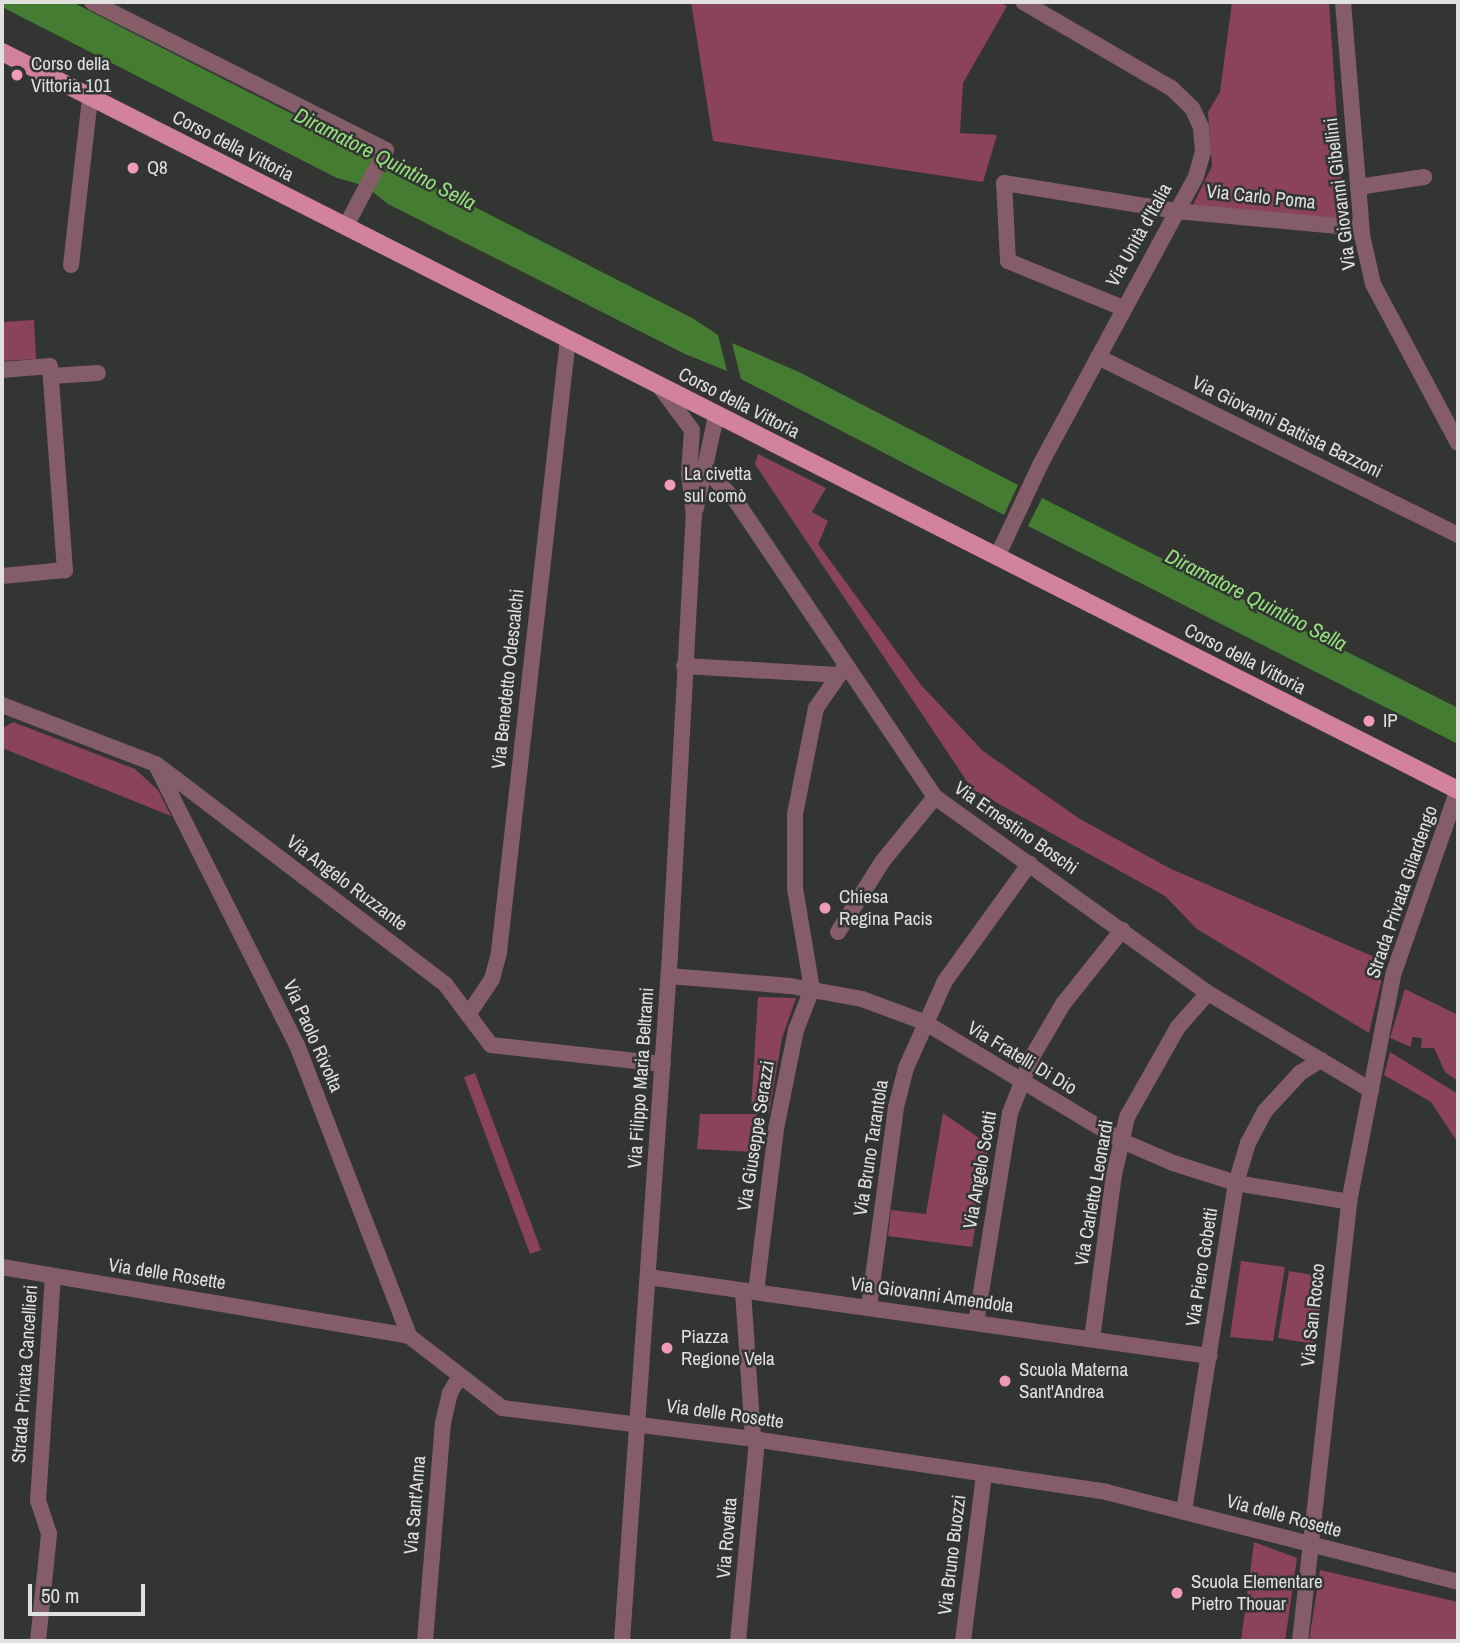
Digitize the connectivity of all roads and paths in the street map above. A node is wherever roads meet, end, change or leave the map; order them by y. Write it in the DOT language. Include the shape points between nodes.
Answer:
graph roads {
  1 [pos="92,2"];
  2 [pos="1023,2"];
  3 [pos="1343,2"];
  4 [pos="2,52"];
  5 [pos="90,98"];
  6 [pos="1424,177"];
  7 [pos="1358,187"];
  8 [pos="1176,211"];
  9 [pos="346,226"];
  10 [pos="1348,227"];
  11 [pos="71,265"];
  12 [pos="1123,308"];
  13 [pos="568,339"];
  14 [pos="1098,357"];
  15 [pos="2,370"];
  16 [pos="98,373"];
  17 [pos="51,376"];
  18 [pos="658,385"];
  19 [pos="711,413"];
  20 [pos="692,430"];
  21 [pos="1458,443"];
  22 [pos="706,470"];
  23 [pos="694,517"];
  24 [pos="1458,535"];
  25 [pos="997,557"];
  26 [pos="2,576"];
  27 [pos="684,666"];
  28 [pos="842,670"];
  29 [pos="2,705"];
  30 [pos="156,764"];
  31 [pos="1458,789"];
  32 [pos="935,797"];
  33 [pos="1030,863"];
  34 [pos="1122,930"];
  35 [pos="838,932"];
  36 [pos="669,976"];
  37 [pos="812,989"];
  38 [pos="1208,993"];
  39 [pos="468,1015"];
  40 [pos="924,1022"];
  41 [pos="1321,1060"];
  42 [pos="663,1064"];
  43 [pos="1022,1083"];
  44 [pos="1371,1090"];
  45 [pos="1122,1141"];
  46 [pos="1236,1183"];
  47 [pos="1349,1202"];
  48 [pos="2,1267"];
  49 [pos="53,1276"];
  50 [pos="648,1277"];
  51 [pos="749,1292"];
  52 [pos="869,1307"];
  53 [pos="976,1323"];
  54 [pos="409,1336"];
  55 [pos="1092,1339"];
  56 [pos="1209,1356"];
  57 [pos="460,1376"];
  58 [pos="638,1423"];
  59 [pos="755,1439"];
  60 [pos="984,1474"];
  61 [pos="1184,1511"];
  62 [pos="1312,1546"];
  63 [pos="1458,1582"];
  64 [pos="38,1641"];
  65 [pos="425,1641"];
  66 [pos="622,1641"];
  67 [pos="738,1641"];
  68 [pos="963,1641"];
  69 [pos="1300,1641"];
  1 -- 9 [label="street" via="382,156"];
  2 -- 8 [label="street, Via Unità d'Italia" via="1171,88 1192,108 1201,127 1203,152"];
  3 -- 7 [label="street, Via Giovanni Gibellini"];
  4 -- 5 [label="main road, Corso della Vittoria"];
  5 -- 9 [label="main road, Corso della Vittoria"];
  5 -- 11 [label="street"];
  6 -- 7 [label="street"];
  7 -- 21 [label="street, Via Giovanni Gibellini" via="1373,284"];
  8 -- 10 [label="street, Via Carlo Poma"];
  8 -- 12 [label="street, Via Unità d'Italia"];
  8 -- 12 [label="street, Via Carlo Poma" via="1004,183 1008,261"];
  9 -- 13 [label="main road, Corso della Vittoria"];
  12 -- 14 [label="street, Via Unità d'Italia"];
  13 -- 18 [label="main road, Corso della Vittoria"];
  13 -- 39 [label="street, Via Benedetto Odescalchi" via="499,952 492,979"];
  14 -- 24 [label="street, Via Giovanni Battista Bazzoni"];
  14 -- 25 [label="street, Via Unità d'Italia"];
  15 -- 17 [label="street" via="50,366"];
  16 -- 17 [label="street"];
  17 -- 26 [label="street" via="65,570"];
  18 -- 19 [label="main road, Corso della Vittoria"];
  18 -- 20 [label="street"];
  19 -- 20 [label="street, Via Filippo Maria Beltrami"];
  19 -- 22 [label="street, Via Filippo Maria Beltrami"];
  19 -- 25 [label="main road, Corso della Vittoria"];
  20 -- 23 [label="street, Via Filippo Maria Beltrami" via="689,474"];
  22 -- 23 [label="street, Via Filippo Maria Beltrami"];
  22 -- 28 [label="street, Via Ernestino Boschi" via="736,501"];
  23 -- 27 [label="street, Via Filippo Maria Beltrami"];
  25 -- 31 [label="main road, Corso della Vittoria"];
  27 -- 28 [label="street"];
  27 -- 36 [label="street, Via Filippo Maria Beltrami"];
  28 -- 32 [label="street, Via Ernestino Boschi"];
  28 -- 37 [label="street" via="816,708 795,814 795,888"];
  29 -- 30 [label="street, Via Angelo Ruzzante"];
  30 -- 39 [label="street, Via Angelo Ruzzante" via="444,984"];
  30 -- 54 [label="street, Via Paolo Rivolta" via="297,1045"];
  31 -- 44 [label="street, Strada Privata Gilardengo" via="1393,975"];
  32 -- 33 [label="street, Via Ernestino Boschi"];
  32 -- 35 [label="street" via="882,862"];
  33 -- 34 [label="street, Via Ernestino Boschi"];
  33 -- 40 [label="street, Via Bruno Tarantola" via="966,946"];
  34 -- 38 [label="street, Via Ernestino Boschi"];
  34 -- 43 [label="street, Via Angelo Scotti" via="1063,1004"];
  36 -- 37 [label="street, Via Fratelli Di Dio"];
  36 -- 42 [label="street, Via Filippo Maria Beltrami"];
  37 -- 40 [label="street, Via Fratelli Di Dio" via="862,999"];
  37 -- 51 [label="street, Via Giuseppe Serazzi" via="796,1030"];
  38 -- 41 [label="street, Via Ernestino Boschi"];
  38 -- 45 [label="street, Via Carletto Leonardi" via="1151,1068 1127,1117"];
  39 -- 42 [label="street, Via Angelo Ruzzante" via="491,1045"];
  40 -- 43 [label="street, Via Fratelli Di Dio"];
  40 -- 52 [label="street, Via Bruno Tarantola" via="896,1107"];
  41 -- 44 [label="street, Via Ernestino Boschi"];
  41 -- 46 [label="street, Via Piero Gobetti" via="1300,1073 1265,1111 1248,1143"];
  42 -- 50 [label="street, Via Filippo Maria Beltrami"];
  43 -- 45 [label="street, Via Fratelli Di Dio"];
  43 -- 53 [label="street, Via Angelo Scotti" via="1010,1113"];
  44 -- 47 [label="street, Via San Rocco"];
  45 -- 46 [label="street, Via Fratelli Di Dio"];
  45 -- 55 [label="street, Via Carletto Leonardi"];
  46 -- 47 [label="street, Via Fratelli Di Dio"];
  46 -- 56 [label="street, Via Piero Gobetti"];
  47 -- 62 [label="street, Via San Rocco"];
  48 -- 49 [label="street, Via delle Rosette"];
  49 -- 54 [label="street, Via delle Rosette"];
  49 -- 64 [label="street, Strada Privata Cancellieri" via="38,1501 49,1534"];
  50 -- 51 [label="street, Via Giovanni Amendola"];
  50 -- 58 [label="street, Via Filippo Maria Beltrami"];
  51 -- 52 [label="street, Via Giovanni Amendola"];
  51 -- 59 [label="street, Via Giuseppe Serazzi"];
  52 -- 53 [label="street, Via Giovanni Amendola"];
  53 -- 55 [label="street, Via Giovanni Amendola"];
  54 -- 57 [label="street, Via delle Rosette"];
  55 -- 56 [label="street, Via Giovanni Amendola"];
  56 -- 61 [label="street, Via Piero Gobetti"];
  57 -- 58 [label="street, Via delle Rosette" via="502,1408"];
  57 -- 65 [label="street, Via Sant'Anna" via="450,1393 443,1423"];
  58 -- 59 [label="street, Via delle Rosette"];
  58 -- 66 [label="street, Via Filippo Maria Beltrami"];
  59 -- 60 [label="street, Via delle Rosette"];
  59 -- 67 [label="street, Via Rovetta"];
  60 -- 61 [label="street, Via delle Rosette" via="1105,1492"];
  60 -- 68 [label="street, Via Bruno Buozzi"];
  61 -- 62 [label="street, Via delle Rosette"];
  62 -- 63 [label="street, Via delle Rosette"];
  62 -- 69 [label="street, Via San Rocco"];
}
